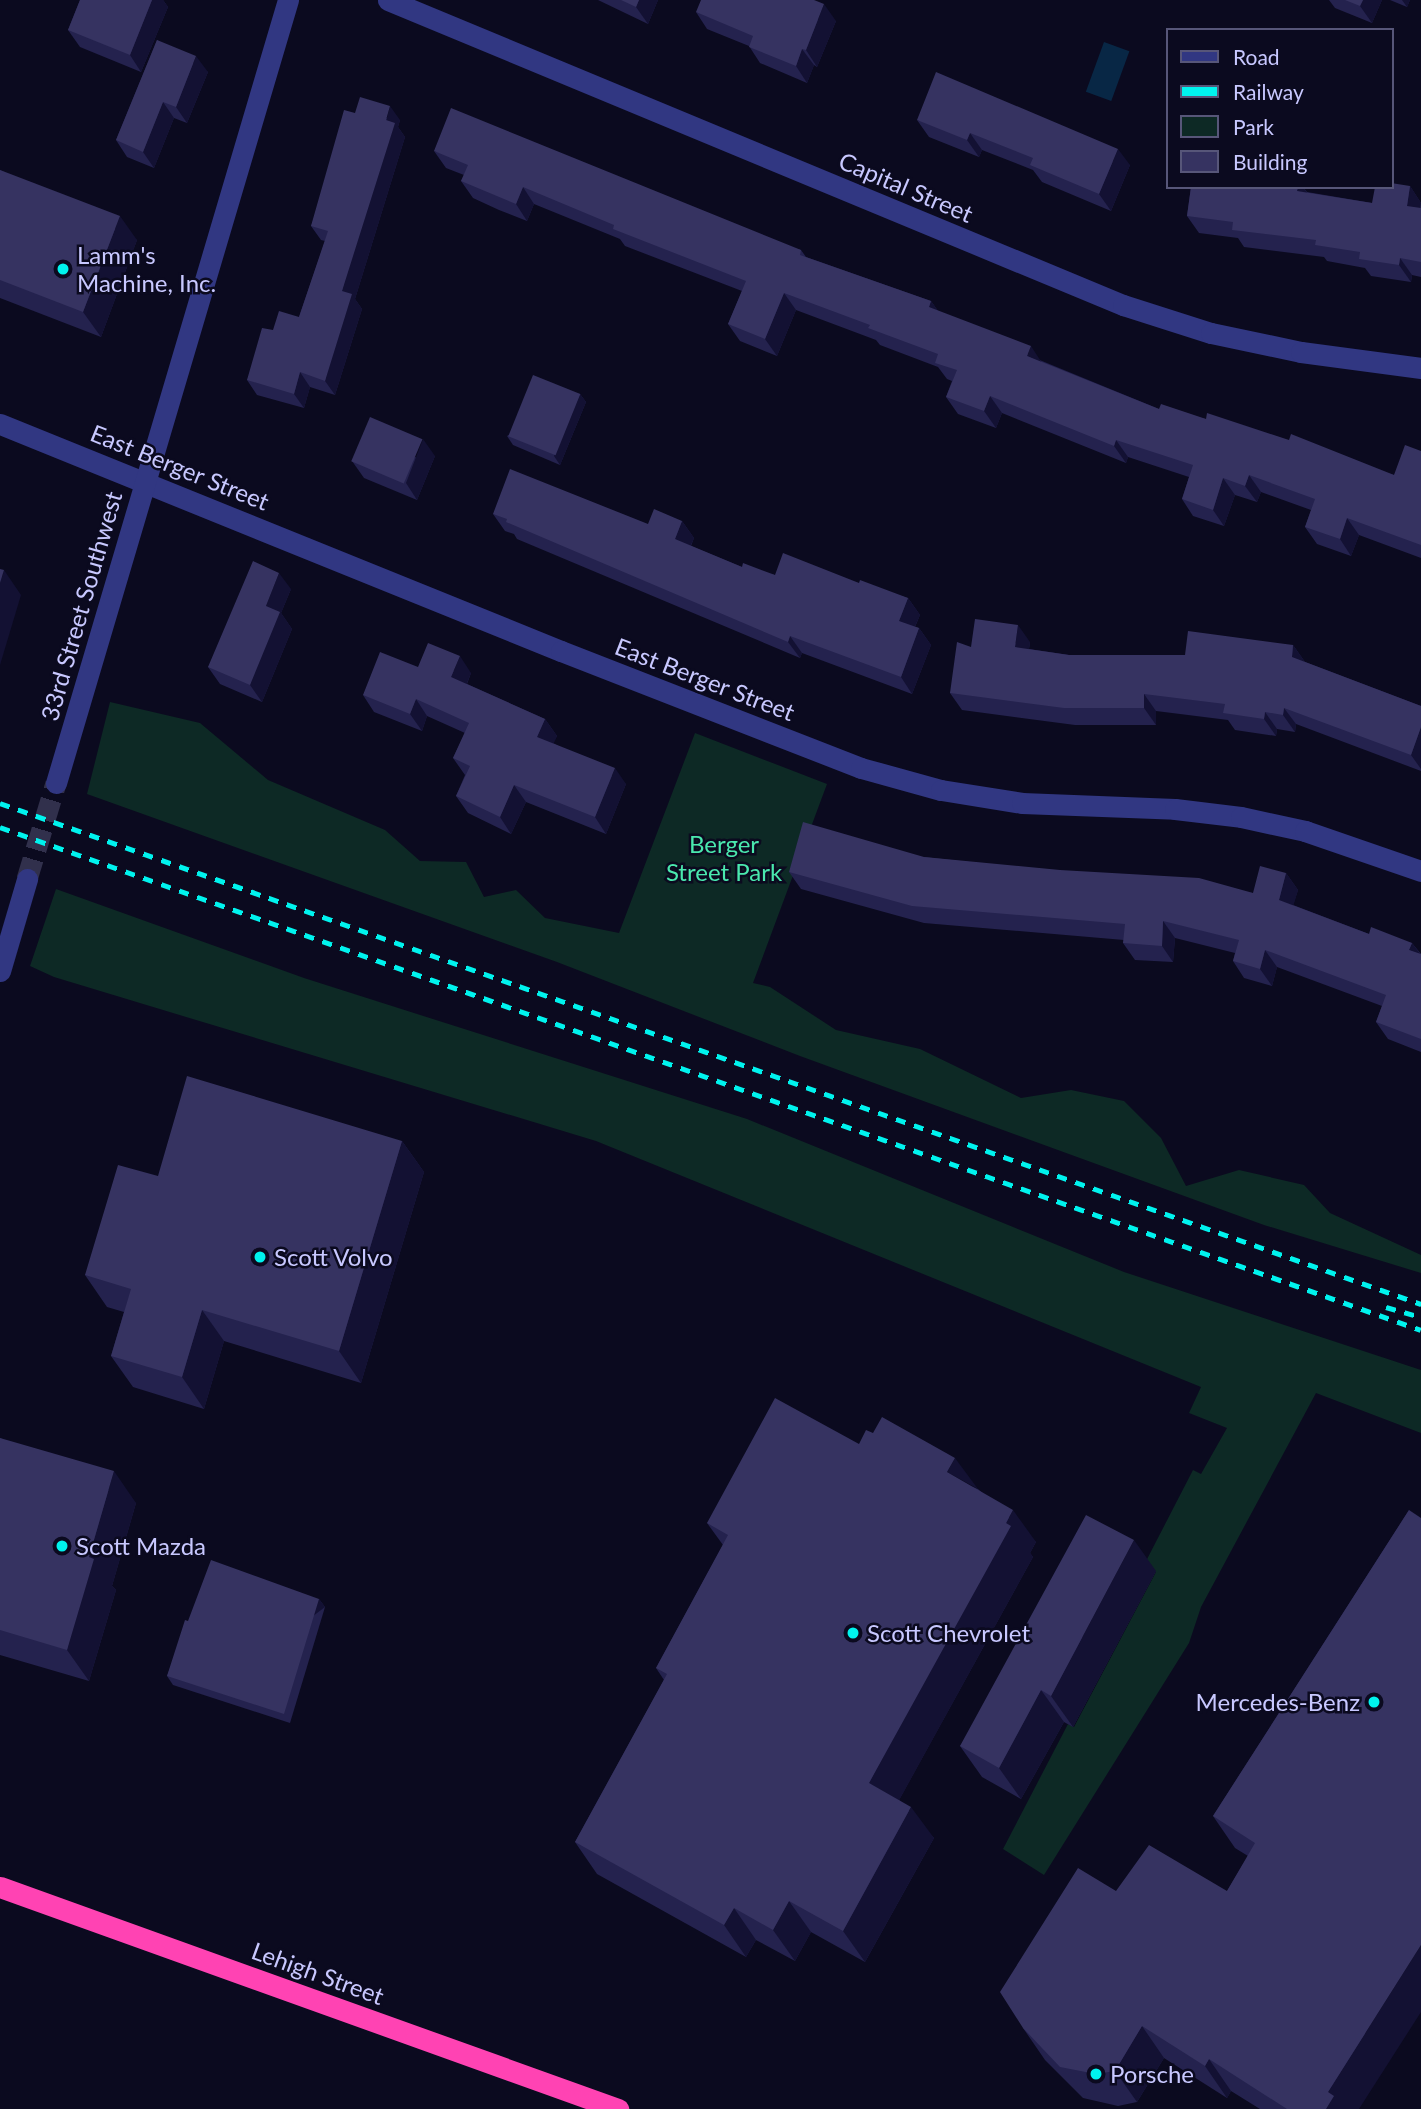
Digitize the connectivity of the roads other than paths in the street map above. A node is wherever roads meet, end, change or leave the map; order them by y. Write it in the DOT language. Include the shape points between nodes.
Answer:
graph roads {
  1 [pos="288,0"];
  2 [pos="388,0"];
  3 [pos="1421,369"];
  4 [pos="0,424"];
  5 [pos="146,481"];
  6 [pos="56,783"];
  7 [pos="1421,871"];
  8 [pos="27,879"];
  9 [pos="0,971"];
  10 [pos="0,1887"];
  11 [pos="618,2109"];
  1 -- 5 [label="street, 33rd Street Southwest"];
  2 -- 3 [label="street, Capital Street" via="1123,305 1211,334"];
  4 -- 5 [label="street, East Berger Street"];
  5 -- 6 [label="street, 33rd Street Southwest"];
  5 -- 7 [label="street, East Berger Street" via="561,652 861,768 941,790 1022,803 1175,809 1241,817 1306,831"];
  8 -- 9 [label="street"];
  10 -- 11 [label="highway, Lehigh Street"];
}
